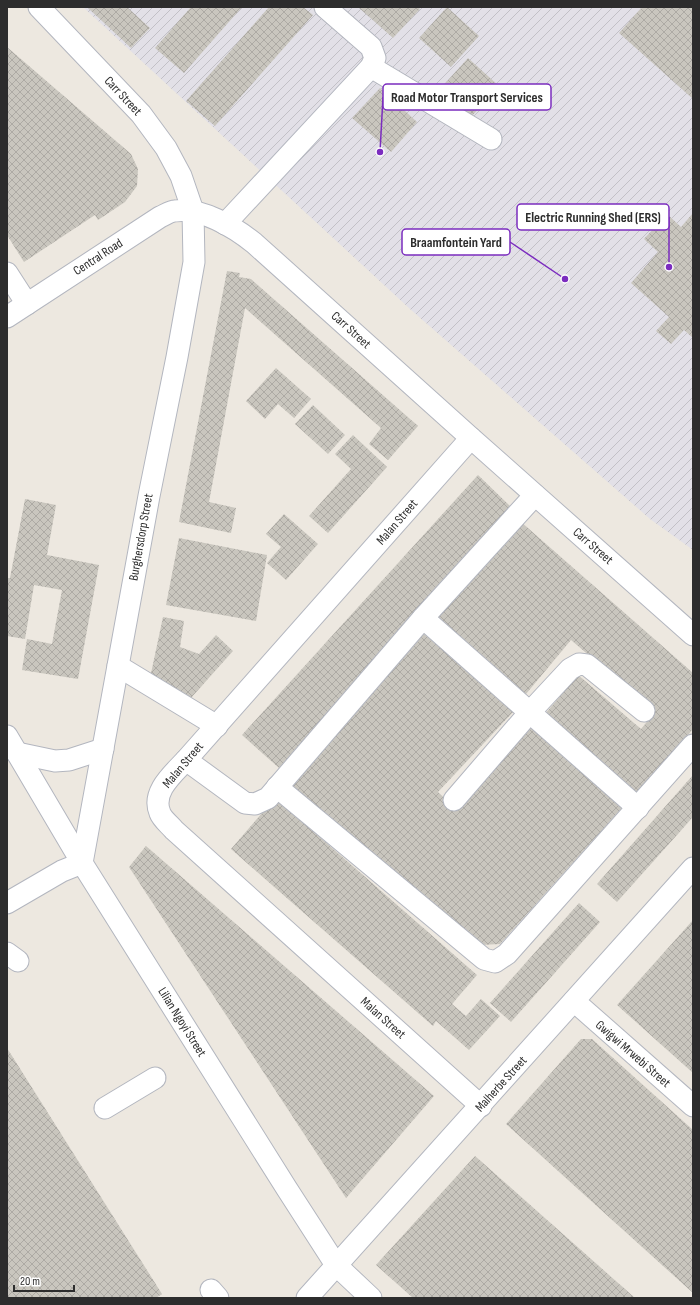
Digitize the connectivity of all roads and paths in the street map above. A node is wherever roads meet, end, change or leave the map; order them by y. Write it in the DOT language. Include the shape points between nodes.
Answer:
graph roads {
  1 [pos="39,7"];
  2 [pos="325,7"];
  3 [pos="371,67"];
  4 [pos="491,139"];
  5 [pos="193,211"];
  6 [pos="225,224"];
  7 [pos="7,273"];
  8 [pos="27,304"];
  9 [pos="7,317"];
  10 [pos="465,444"];
  11 [pos="534,495"];
  12 [pos="423,618"];
  13 [pos="693,635"];
  14 [pos="118,666"];
  15 [pos="644,711"];
  16 [pos="530,712"];
  17 [pos="217,726"];
  18 [pos="12,745"];
  19 [pos="693,745"];
  20 [pos="103,749"];
  21 [pos="186,760"];
  22 [pos="277,787"];
  23 [pos="454,800"];
  24 [pos="638,808"];
  25 [pos="82,863"];
  26 [pos="693,868"];
  27 [pos="7,903"];
  28 [pos="574,1001"];
  29 [pos="154,1078"];
  30 [pos="481,1106"];
  31 [pos="693,1106"];
  32 [pos="105,1108"];
  33 [pos="336,1265"];
  34 [pos="307,1298"];
  35 [pos="371,1298"];
  1 -- 5 [label="street, Carr Street" via="141,114 166,148 181,176"];
  2 -- 3 [label="street" via="371,47 375,58"];
  3 -- 4 [label="street"];
  3 -- 6 [label="street"];
  5 -- 6 [label="street, Carr Street"];
  5 -- 8 [label="street, Central Road" via="174,211 160,216"];
  5 -- 14 [label="street, Burghersdorp Street" via="194,262"];
  6 -- 10 [label="street, Carr Street" via="254,243"];
  7 -- 8 [label="street"];
  8 -- 9 [label="street, Central Road"];
  10 -- 11 [label="street, Carr Street"];
  10 -- 17 [label="street, Malan Street"];
  11 -- 12 [label="street"];
  11 -- 13 [label="street, Carr Street"];
  12 -- 16 [label="street"];
  12 -- 22 [label="street"];
  14 -- 17 [label="street"];
  14 -- 20 [label="street, Burghersdorp Street"];
  15 -- 16 [label="street" via="587,665 579,664 570,669"];
  16 -- 23 [label="street"];
  16 -- 24 [label="street"];
  17 -- 21 [label="street, Malan Street"];
  18 -- 20 [label="street" via="55,761 69,760"];
  18 -- 25 [label="street, Lilian Ngoyi Street"];
  19 -- 24 [label="street"];
  20 -- 25 [label="street, Burghersdorp Street"];
  21 -- 22 [label="street" via="245,803 255,804 268,798"];
  21 -- 30 [label="street, Malan Street" via="162,788 158,798 160,814 164,819"];
  22 -- 24 [label="street" via="484,959 495,962 507,954"];
  25 -- 27 [label="street" via="62,871"];
  25 -- 33 [label="street, Lilian Ngoyi Street"];
  26 -- 28 [label="street, Malherbe Street"];
  28 -- 30 [label="street, Malherbe Street"];
  28 -- 31 [label="street, Gwigwi Mrwebi Street"];
  29 -- 32 [label="street"];
  30 -- 33 [label="street, Malherbe Street"];
  33 -- 34 [label="street, Malherbe Street"];
  33 -- 35 [label="street, Lilian Ngoyi Street"];
}
